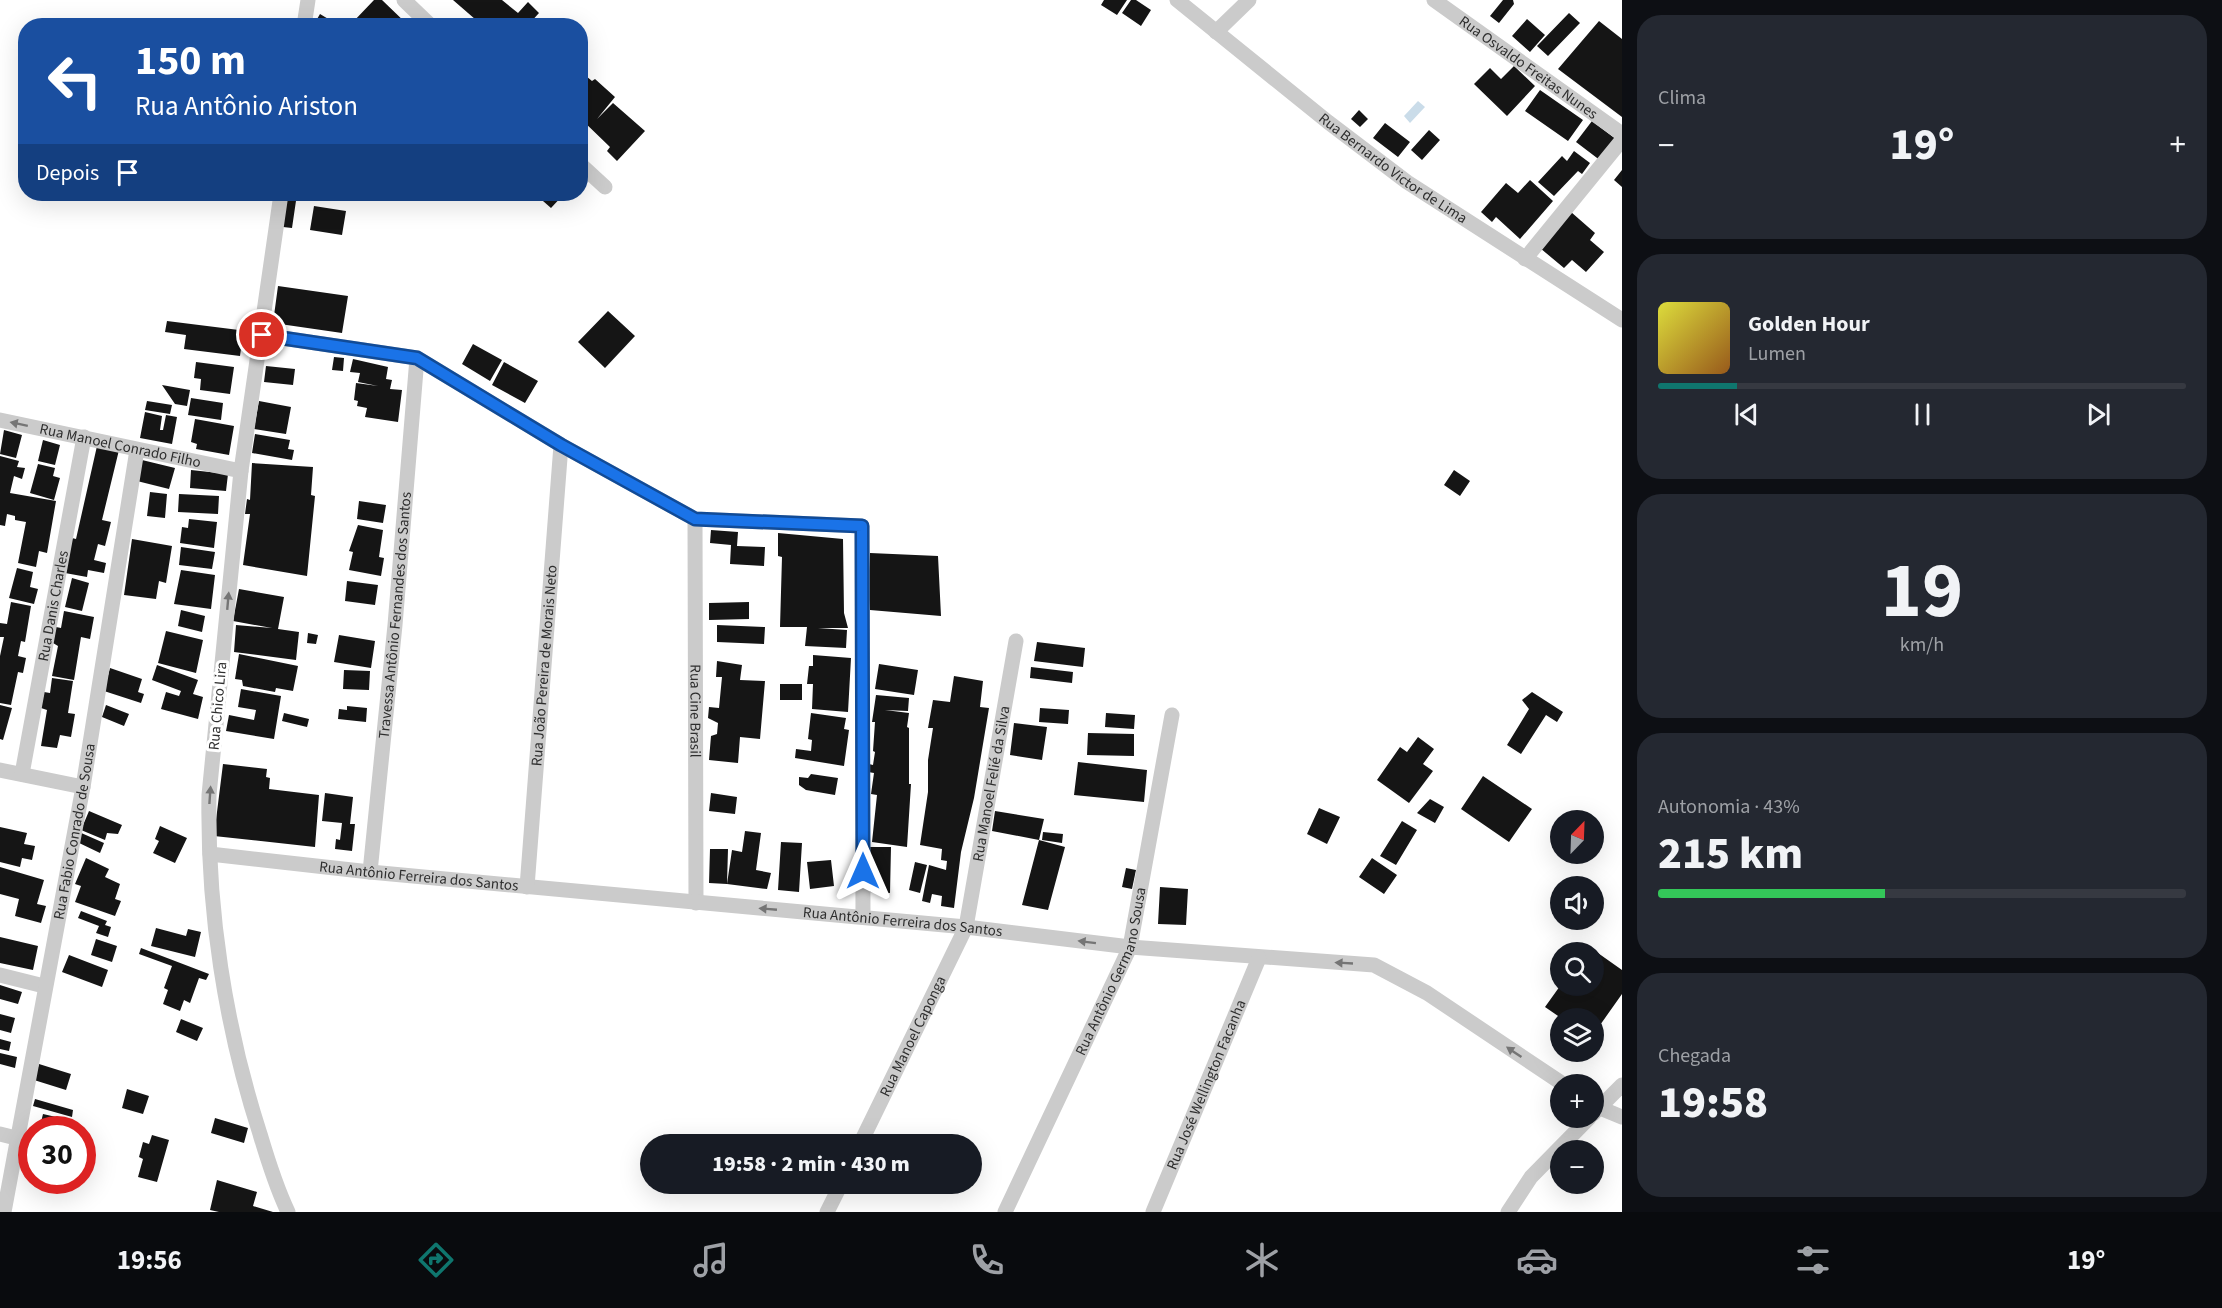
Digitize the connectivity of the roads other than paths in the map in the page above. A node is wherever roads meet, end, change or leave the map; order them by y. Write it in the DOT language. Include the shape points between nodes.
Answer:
graph roads {
  1 [pos="308,0"];
  2 [pos="404,0"];
  3 [pos="1177,0"];
  4 [pos="1249,0"];
  5 [pos="1434,0"];
  6 [pos="305,18"];
  7 [pos="423,18"];
  8 [pos="1216,32"];
  9 [pos="1622,134"];
  10 [pos="1622,140"];
  11 [pos="588,171"];
  12 [pos="605,187"];
  13 [pos="280,201"];
  14 [pos="1525,259"];
  15 [pos="1622,320"];
  16 [pos="262,335"];
  17 [pos="417,358"];
  18 [pos="0,420"];
  19 [pos="84,437"];
  20 [pos="561,445"];
  21 [pos="138,450"];
  22 [pos="241,471"];
  23 [pos="695,519"];
  24 [pos="1016,640"];
  25 [pos="1172,715"];
  26 [pos="0,770"];
  27 [pos="22,774"];
  28 [pos="83,787"];
  29 [pos="210,854"];
  30 [pos="370,872"];
  31 [pos="527,887"];
  32 [pos="696,903"];
  33 [pos="863,917"];
  34 [pos="966,927"];
  35 [pos="1130,947"];
  36 [pos="1259,958"];
  37 [pos="0,975"];
  38 [pos="44,986"];
  39 [pos="1550,1075"];
  40 [pos="1622,1084"];
  41 [pos="1604,1101"];
  42 [pos="1604,1113"];
  43 [pos="1622,1117"];
  44 [pos="1577,1128"];
  45 [pos="0,1134"];
  46 [pos="865,1134"];
  47 [pos="16,1138"];
  48 [pos="836,1194"];
  49 [pos="4,1212"];
  50 [pos="288,1212"];
  51 [pos="827,1212"];
  52 [pos="1005,1212"];
  53 [pos="1153,1212"];
  54 [pos="1508,1212"];
  1 -- 6 [label="street"];
  2 -- 7 [label="street"];
  3 -- 8 [label="street, Rua Bernardo Victor de Lima"];
  4 -- 8 [label="street"];
  5 -- 9 [label="street, Rua Osvaldo Freitas Nunes"];
  8 -- 14 [label="street, Rua Bernardo Victor de Lima" via="1407,182"];
  10 -- 14 [label="street"];
  11 -- 12 [label="street"];
  13 -- 16 [label="street, Rua Chico Lira"];
  14 -- 15 [label="street, Rua Bernardo Victor de Lima"];
  16 -- 17 [label="street"];
  16 -- 22 [label="street, Rua Chico Lira"];
  17 -- 20 [label="street"];
  17 -- 30 [label="street, Travessa Antônio Fernandes dos Santos"];
  19 -- 18 [label="street, Rua Manoel Conrado Filho, one-way"];
  19 -- 21 [label="street, Rua Manoel Conrado Filho"];
  19 -- 27 [label="street, Rua Danis Charles"];
  20 -- 23 [label="street"];
  20 -- 31 [label="street, Rua João Pereira de Morais Neto"];
  21 -- 22 [label="street, Rua Manoel Conrado Filho"];
  21 -- 28 [label="street, Rua Fabio Conrado de Sousa"];
  29 -- 22 [label="street, Rua Chico Lira, one-way" via="209,795"];
  23 -- 32 [label="street, Rua Cine Brasil"];
  23 -- 33 [label="street" via="862,526"];
  24 -- 34 [label="street, Rua Manoel Felié da Silva"];
  25 -- 35 [label="street, Rua Antônio Germano Sousa"];
  26 -- 27 [label="street"];
  27 -- 28 [label="street"];
  28 -- 38 [label="street, Rua Fabio Conrado de Sousa"];
  29 -- 30 [label="street, Rua Antônio Ferreira dos Santos"];
  29 -- 50 [label="street, Rua Chico Lira" via="217,934 234,1039 248,1098"];
  30 -- 31 [label="street, Rua Antônio Ferreira dos Santos"];
  31 -- 32 [label="street, Rua Antônio Ferreira dos Santos"];
  33 -- 32 [label="street, Rua Antônio Ferreira dos Santos, one-way"];
  33 -- 34 [label="street, Rua Antônio Ferreira dos Santos"];
  35 -- 34 [label="street, Rua Antônio Ferreira dos Santos, one-way"];
  34 -- 46 [label="street, Rua Manoel Caponga"];
  35 -- 36 [label="street, Rua Antônio Ferreira dos Santos"];
  35 -- 52 [label="street, Rua Antônio Germano Sousa"];
  39 -- 36 [label="street, Rua Antônio Ferreira dos Santos, one-way" via="1388,971 1358,964"];
  36 -- 53 [label="street, Rua José Wellington Facanha"];
  37 -- 38 [label="street"];
  38 -- 47 [label="street, Rua Fabio Conrado de Sousa"];
  40 -- 41 [label="street"];
  42 -- 43 [label="street"];
  44 -- 54 [label="street" via="1531,1177"];
  45 -- 47 [label="street"];
  47 -- 49 [label="street, Rua Fabio Conrado de Sousa"];
  48 -- 51 [label="street"];
}
